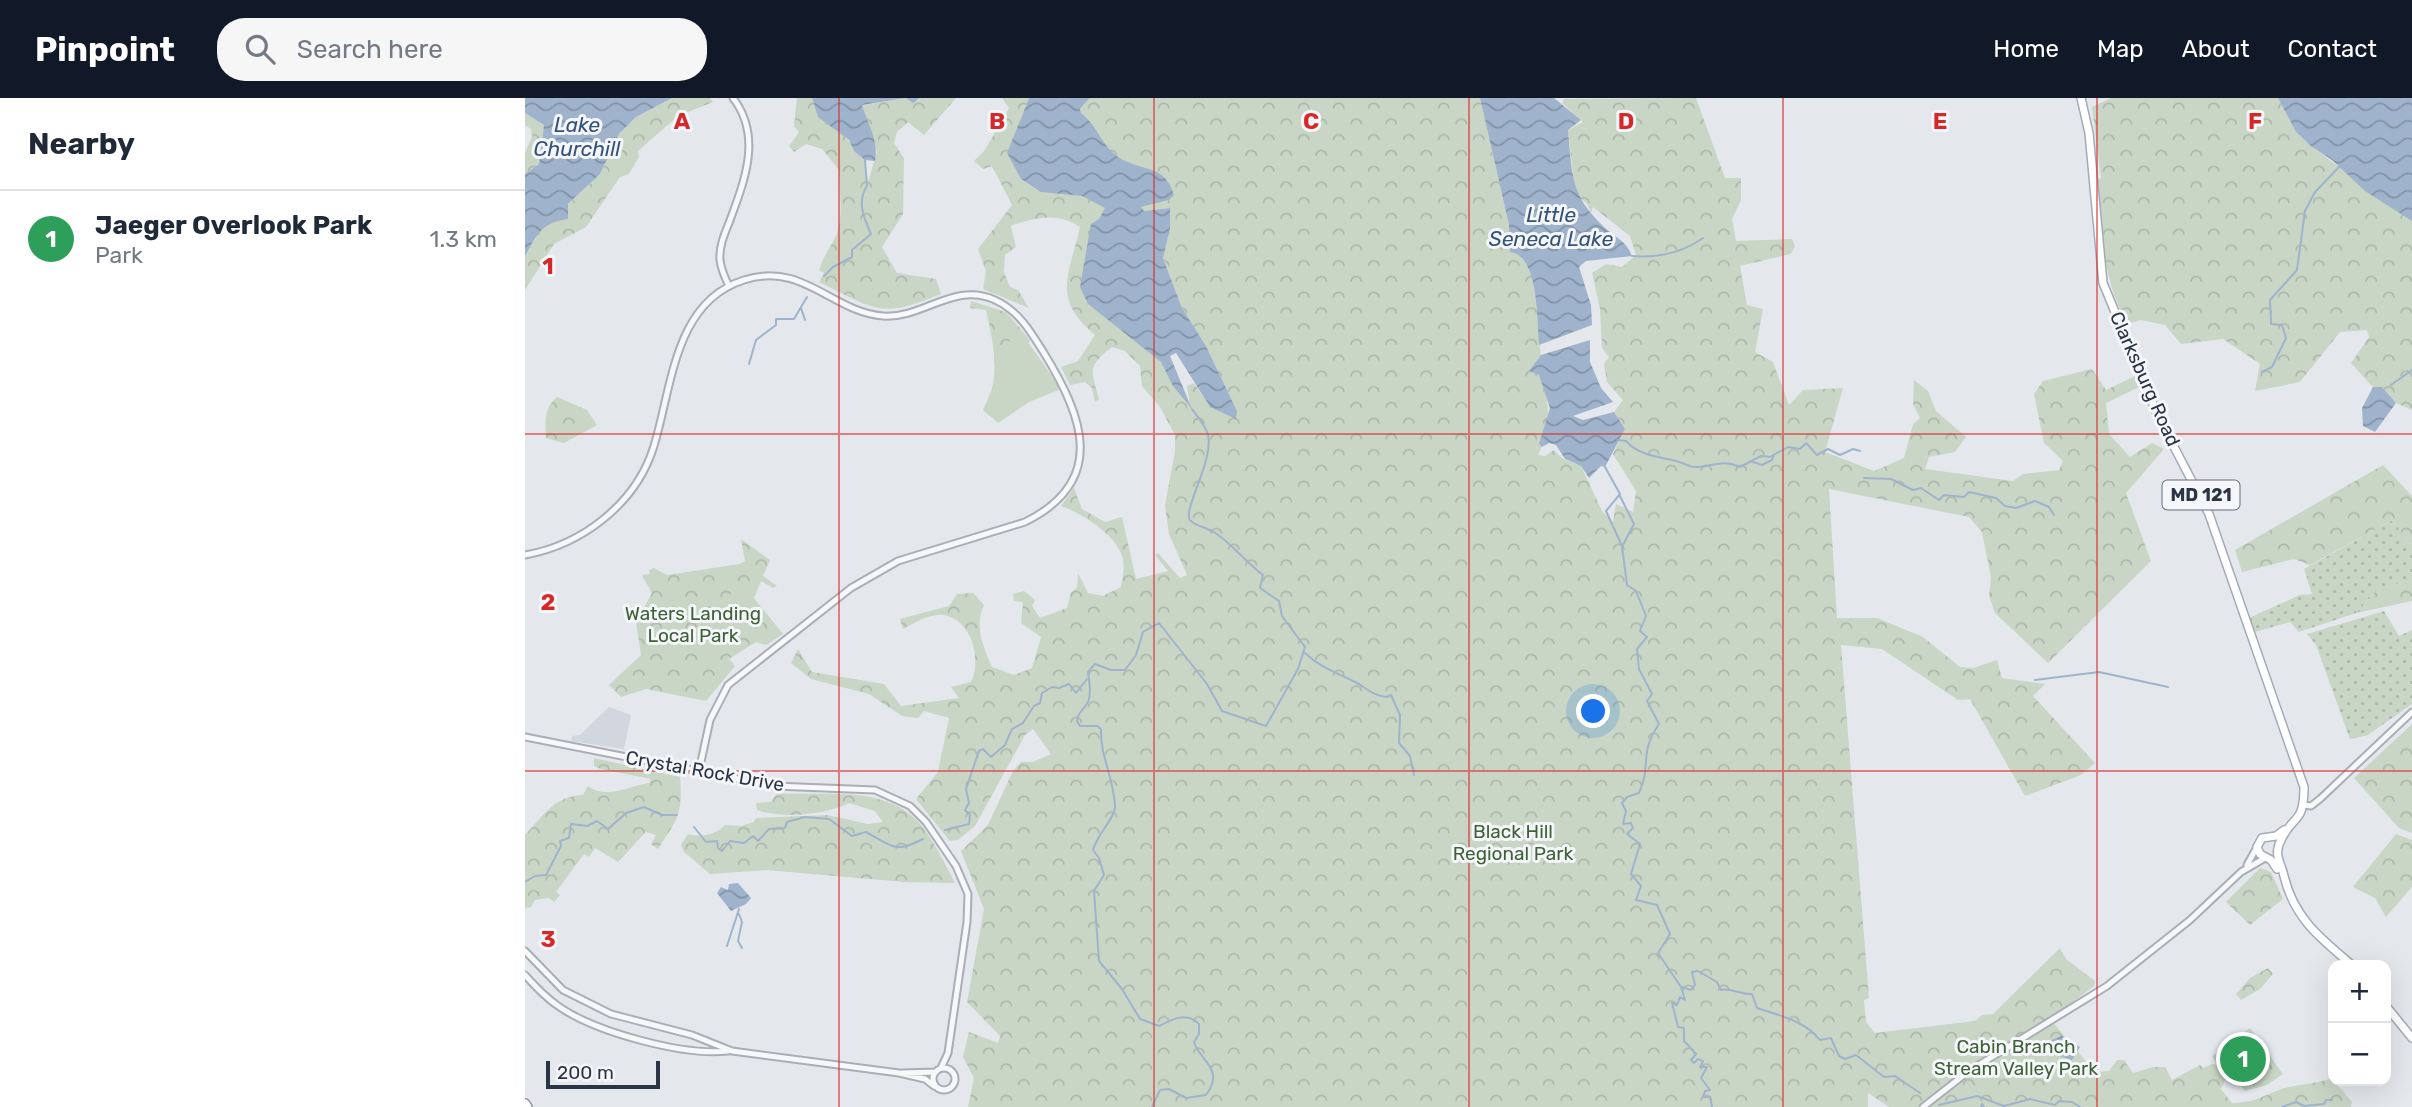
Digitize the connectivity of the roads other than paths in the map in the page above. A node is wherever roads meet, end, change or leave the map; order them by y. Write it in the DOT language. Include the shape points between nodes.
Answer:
graph roads {
  1 [pos="2081,98"];
  2 [pos="737,100"];
  3 [pos="729,286"];
  4 [pos="525,555"];
  5 [pos="2412,712"];
  6 [pos="525,737"];
  7 [pos="699,771"];
  8 [pos="2303,806"];
  9 [pos="2270,837"];
  10 [pos="2257,847"];
  11 [pos="2278,850"];
  12 [pos="2266,858"];
  13 [pos="2241,872"];
  14 [pos="2285,881"];
  15 [pos="525,951"];
  16 [pos="2345,960"];
  17 [pos="525,975"];
  18 [pos="2391,1012"];
  19 [pos="2412,1038"];
  20 [pos="732,1051"];
  21 [pos="948,1053"];
  22 [pos="938,1070"];
  23 [pos="951,1070"];
  24 [pos="899,1073"];
  25 [pos="935,1086"];
  26 [pos="1923,1107"];
  1 -- 8 [label="main road, Clarksburg Road / MD 121" via="2089,134 2103,283 2148,393 2209,514 2304,787"];
  2 -- 3 [label="street" via="749,132 749,162 720,251"];
  3 -- 4 [label="street" via="702,307 691,325 665,394 649,459 622,503 586,531 555,547"];
  3 -- 7 [label="street" via="767,276 789,278 883,316 907,313 955,295 992,298 1022,320 1061,380 1077,413 1081,444 1065,492 1044,512 879,569 742,672 713,711"];
  5 -- 8 [label="street" via="2320,799"];
  6 -- 7 [label="street, Crystal Rock Drive"];
  7 -- 21 [label="street, Crystal Rock Drive" via="774,786 875,790 898,798 919,813 968,894"];
  8 -- 9 [label="main road" via="2279,834"];
  8 -- 11 [label="main road"];
  9 -- 10 [label="main road" via="2262,838"];
  9 -- 11 [label="main road"];
  10 -- 12 [label="main road"];
  10 -- 13 [label="street"];
  11 -- 12 [label="main road"];
  11 -- 14 [label="main road"];
  12 -- 13 [label="street"];
  12 -- 14 [label="main road"];
  13 -- 26 [label="street" via="2180,929 2107,986 1969,1071"];
  14 -- 16 [label="main road" via="2301,918"];
  15 -- 20 [label="street" via="552,981 593,1007"];
  17 -- 20 [label="street" via="552,1002 597,1026 689,1051"];
  18 -- 19 [label="main road"];
  20 -- 24 [label="street"];
  21 -- 22 [label="street, Crystal Rock Drive"];
  21 -- 23 [label="street, Crystal Rock Drive"];
  22 -- 23 [label="street"];
  22 -- 24 [label="street"];
  22 -- 25 [label="street"];
  23 -- 25 [label="street" via="953,1086 945,1091"];
  24 -- 25 [label="street"];
}
